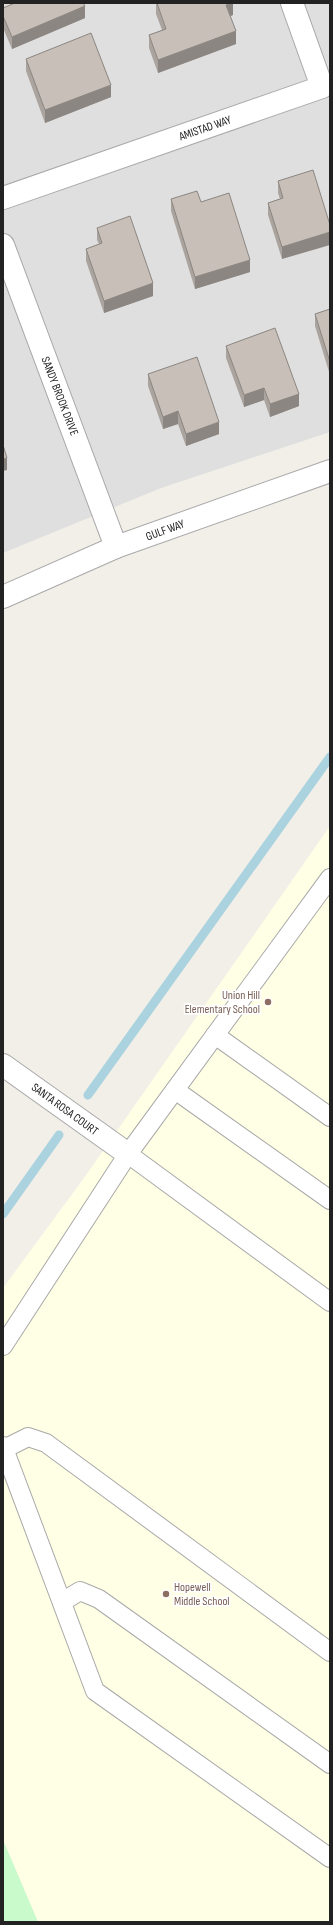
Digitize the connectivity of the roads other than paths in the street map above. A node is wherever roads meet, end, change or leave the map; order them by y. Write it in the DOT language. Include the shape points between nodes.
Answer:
graph roads {
  1 [pos="292,3"];
  2 [pos="3,198"];
  3 [pos="3,245"];
  4 [pos="330,471"];
  5 [pos="116,547"];
  6 [pos="3,597"];
  7 [pos="330,878"];
  8 [pos="215,1035"];
  9 [pos="3,1064"];
  10 [pos="174,1090"];
  11 [pos="330,1117"];
  12 [pos="128,1154"];
  13 [pos="330,1200"];
  14 [pos="330,1302"];
  15 [pos="3,1346"];
  16 [pos="4,1447"];
  17 [pos="62,1602"];
  18 [pos="330,1652"];
  19 [pos="330,1764"];
  20 [pos="330,1858"];
  1 -- 2 [label="street, AMISTAD WAY" via="322,87"];
  3 -- 5 [label="street, SANDY BROOK DRIVE"];
  4 -- 5 [label="street, GULF WAY"];
  5 -- 6 [label="street, GULF WAY"];
  7 -- 8 [label="lane"];
  8 -- 10 [label="lane"];
  8 -- 11 [label="lane"];
  9 -- 12 [label="street, SANTA ROSA COURT"];
  10 -- 12 [label="lane"];
  10 -- 13 [label="lane"];
  12 -- 14 [label="lane"];
  12 -- 15 [label="lane"];
  16 -- 17 [label="lane"];
  16 -- 18 [label="lane" via="28,1437 46,1443"];
  17 -- 19 [label="lane" via="80,1591 99,1599"];
  17 -- 20 [label="lane" via="96,1691"];
}
